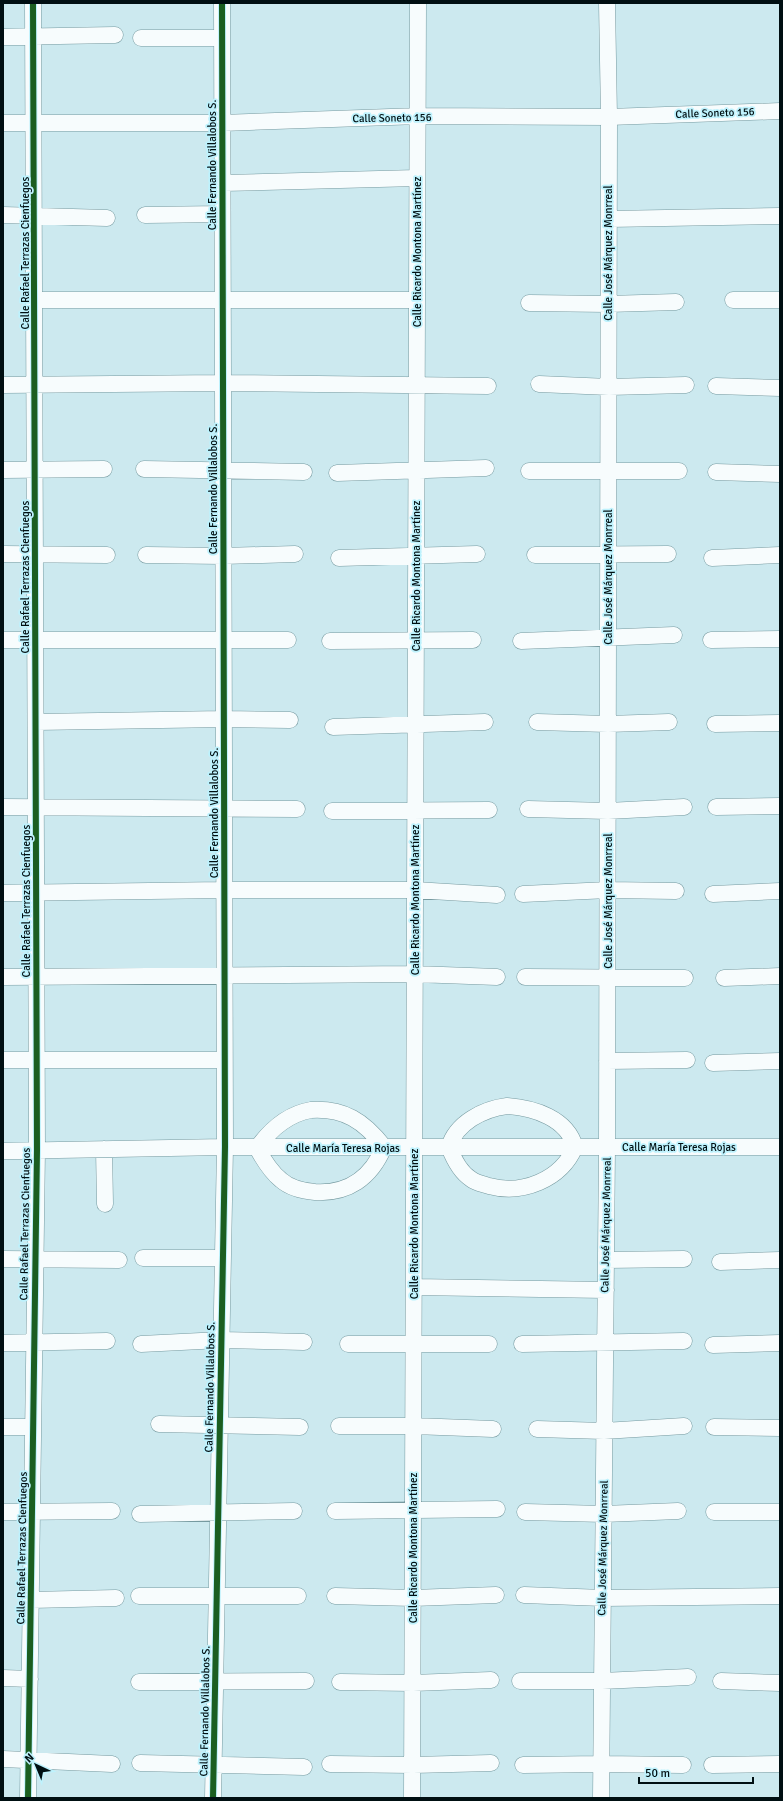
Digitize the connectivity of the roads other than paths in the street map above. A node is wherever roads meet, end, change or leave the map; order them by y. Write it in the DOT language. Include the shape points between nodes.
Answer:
graph roads {
  1 [pos="33,3"];
  2 [pos="222,3"];
  3 [pos="418,3"];
  4 [pos="607,3"];
  5 [pos="115,35"];
  6 [pos="3,37"];
  7 [pos="34,37"];
  8 [pos="141,38"];
  9 [pos="222,38"];
  10 [pos="780,111"];
  11 [pos="419,116"];
  12 [pos="609,117"];
  13 [pos="34,122"];
  14 [pos="3,123"];
  15 [pos="222,123"];
  16 [pos="417,178"];
  17 [pos="223,182"];
  18 [pos="222,214"];
  19 [pos="3,215"];
  20 [pos="145,215"];
  21 [pos="35,216"];
  22 [pos="780,216"];
  23 [pos="107,218"];
  24 [pos="609,219"];
  25 [pos="222,299"];
  26 [pos="35,300"];
  27 [pos="416,300"];
  28 [pos="733,300"];
  29 [pos="780,300"];
  30 [pos="676,302"];
  31 [pos="530,303"];
  32 [pos="608,304"];
  33 [pos="223,382"];
  34 [pos="35,384"];
  35 [pos="540,384"];
  36 [pos="3,385"];
  37 [pos="686,385"];
  38 [pos="416,386"];
  39 [pos="488,386"];
  40 [pos="716,386"];
  41 [pos="608,387"];
  42 [pos="780,388"];
  43 [pos="486,468"];
  44 [pos="35,469"];
  45 [pos="144,469"];
  46 [pos="3,470"];
  47 [pos="104,470"];
  48 [pos="608,470"];
  49 [pos="223,471"];
  50 [pos="416,471"];
  51 [pos="529,471"];
  52 [pos="679,471"];
  53 [pos="304,472"];
  54 [pos="716,472"];
  55 [pos="337,473"];
  56 [pos="780,474"];
  57 [pos="36,553"];
  58 [pos="3,554"];
  59 [pos="295,554"];
  60 [pos="416,554"];
  61 [pos="477,554"];
  62 [pos="608,554"];
  63 [pos="668,554"];
  64 [pos="107,555"];
  65 [pos="146,555"];
  66 [pos="535,555"];
  67 [pos="780,555"];
  68 [pos="223,556"];
  69 [pos="339,558"];
  70 [pos="712,558"];
  71 [pos="674,635"];
  72 [pos="608,637"];
  73 [pos="780,639"];
  74 [pos="3,640"];
  75 [pos="35,640"];
  76 [pos="223,640"];
  77 [pos="288,640"];
  78 [pos="473,640"];
  79 [pos="711,640"];
  80 [pos="330,641"];
  81 [pos="416,641"];
  82 [pos="521,641"];
  83 [pos="224,718"];
  84 [pos="290,720"];
  85 [pos="36,722"];
  86 [pos="485,722"];
  87 [pos="537,722"];
  88 [pos="669,722"];
  89 [pos="780,723"];
  90 [pos="416,724"];
  91 [pos="608,724"];
  92 [pos="715,724"];
  93 [pos="333,728"];
  94 [pos="36,806"];
  95 [pos="780,806"];
  96 [pos="3,807"];
  97 [pos="684,807"];
  98 [pos="716,807"];
  99 [pos="297,809"];
  100 [pos="528,809"];
  101 [pos="224,810"];
  102 [pos="489,810"];
  103 [pos="332,811"];
  104 [pos="416,811"];
  105 [pos="608,811"];
  106 [pos="224,890"];
  107 [pos="415,890"];
  108 [pos="608,890"];
  109 [pos="676,891"];
  110 [pos="780,891"];
  111 [pos="36,892"];
  112 [pos="3,893"];
  113 [pos="523,894"];
  114 [pos="714,894"];
  115 [pos="497,895"];
  116 [pos="415,974"];
  117 [pos="36,976"];
  118 [pos="223,976"];
  119 [pos="780,976"];
  120 [pos="3,977"];
  121 [pos="497,977"];
  122 [pos="525,977"];
  123 [pos="608,977"];
  124 [pos="685,978"];
  125 [pos="724,978"];
  126 [pos="36,1059"];
  127 [pos="3,1060"];
  128 [pos="224,1060"];
  129 [pos="687,1060"];
  130 [pos="607,1062"];
  131 [pos="780,1062"];
  132 [pos="713,1063"];
  133 [pos="225,1147"];
  134 [pos="384,1147"];
  135 [pos="415,1147"];
  136 [pos="450,1147"];
  137 [pos="575,1147"];
  138 [pos="607,1147"];
  139 [pos="780,1147"];
  140 [pos="257,1148"];
  141 [pos="104,1149"];
  142 [pos="37,1150"];
  143 [pos="3,1151"];
  144 [pos="105,1204"];
  145 [pos="143,1258"];
  146 [pos="223,1258"];
  147 [pos="3,1259"];
  148 [pos="34,1259"];
  149 [pos="684,1259"];
  150 [pos="119,1260"];
  151 [pos="606,1260"];
  152 [pos="780,1260"];
  153 [pos="720,1262"];
  154 [pos="414,1288"];
  155 [pos="606,1290"];
  156 [pos="107,1340"];
  157 [pos="221,1340"];
  158 [pos="684,1341"];
  159 [pos="34,1342"];
  160 [pos="304,1342"];
  161 [pos="413,1343"];
  162 [pos="780,1343"];
  163 [pos="3,1344"];
  164 [pos="141,1344"];
  165 [pos="348,1344"];
  166 [pos="489,1344"];
  167 [pos="522,1344"];
  168 [pos="605,1344"];
  169 [pos="713,1345"];
  170 [pos="159,1424"];
  171 [pos="220,1425"];
  172 [pos="339,1426"];
  173 [pos="414,1426"];
  174 [pos="684,1426"];
  175 [pos="3,1427"];
  176 [pos="33,1427"];
  177 [pos="300,1427"];
  178 [pos="714,1427"];
  179 [pos="780,1428"];
  180 [pos="493,1429"];
  181 [pos="537,1429"];
  182 [pos="604,1431"];
  183 [pos="497,1509"];
  184 [pos="414,1510"];
  185 [pos="112,1511"];
  186 [pos="294,1511"];
  187 [pos="335,1511"];
  188 [pos="678,1511"];
  189 [pos="3,1512"];
  190 [pos="32,1512"];
  191 [pos="218,1512"];
  192 [pos="525,1512"];
  193 [pos="714,1512"];
  194 [pos="780,1512"];
  195 [pos="140,1514"];
  196 [pos="604,1514"];
  197 [pos="217,1595"];
  198 [pos="496,1595"];
  199 [pos="524,1595"];
  200 [pos="139,1596"];
  201 [pos="298,1596"];
  202 [pos="335,1596"];
  203 [pos="780,1596"];
  204 [pos="116,1598"];
  205 [pos="413,1598"];
  206 [pos="603,1598"];
  207 [pos="31,1600"];
  208 [pos="688,1677"];
  209 [pos="3,1678"];
  210 [pos="30,1679"];
  211 [pos="492,1680"];
  212 [pos="306,1681"];
  213 [pos="520,1681"];
  214 [pos="602,1681"];
  215 [pos="721,1681"];
  216 [pos="139,1682"];
  217 [pos="215,1682"];
  218 [pos="340,1682"];
  219 [pos="413,1683"];
  220 [pos="780,1683"];
  221 [pos="3,1759"];
  222 [pos="29,1760"];
  223 [pos="490,1763"];
  224 [pos="112,1764"];
  225 [pos="140,1764"];
  226 [pos="330,1764"];
  227 [pos="601,1764"];
  228 [pos="780,1764"];
  229 [pos="213,1765"];
  230 [pos="413,1765"];
  231 [pos="523,1765"];
  232 [pos="683,1765"];
  233 [pos="712,1765"];
  234 [pos="304,1767"];
  235 [pos="28,1798"];
  236 [pos="213,1798"];
  237 [pos="412,1798"];
  238 [pos="601,1798"];
  1 -- 7 [label="street, Calle Rafael Terrazas Cienfuegos"];
  2 -- 9 [label="street, Calle Fernando Villalobos S."];
  3 -- 11 [label="street, Calle Ricardo Montona Martínez"];
  4 -- 12 [label="street, Calle José Márquez Monrreal"];
  5 -- 7 [label="street"];
  6 -- 7 [label="street"];
  7 -- 13 [label="street, Calle Rafael Terrazas Cienfuegos"];
  8 -- 9 [label="street"];
  9 -- 15 [label="street, Calle Fernando Villalobos S."];
  10 -- 12 [label="street, Calle Soneto 156"];
  11 -- 12 [label="street, Calle Soneto 156"];
  11 -- 15 [label="street, Calle Soneto 156"];
  11 -- 16 [label="street, Calle Ricardo Montona Martínez"];
  12 -- 24 [label="street, Calle José Márquez Monrreal"];
  13 -- 14 [label="street, Calle Soneto 156"];
  13 -- 15 [label="street, Calle Soneto 156"];
  13 -- 21 [label="street, Calle Rafael Terrazas Cienfuegos"];
  15 -- 17 [label="street, Calle Fernando Villalobos S."];
  16 -- 17 [label="street"];
  16 -- 27 [label="street, Calle Ricardo Montona Martínez"];
  17 -- 18 [label="street, Calle Fernando Villalobos S."];
  18 -- 20 [label="street"];
  18 -- 25 [label="street, Calle Fernando Villalobos S."];
  19 -- 21 [label="street"];
  21 -- 23 [label="street"];
  21 -- 26 [label="street, Calle Rafael Terrazas Cienfuegos"];
  22 -- 24 [label="street"];
  24 -- 32 [label="street, Calle José Márquez Monrreal"];
  25 -- 26 [label="street"];
  25 -- 27 [label="street"];
  25 -- 33 [label="street, Calle Fernando Villalobos S."];
  26 -- 34 [label="street, Calle Rafael Terrazas Cienfuegos"];
  27 -- 38 [label="street, Calle Ricardo Montona Martínez"];
  28 -- 29 [label="street"];
  30 -- 32 [label="street"];
  31 -- 32 [label="street"];
  32 -- 41 [label="street, Calle José Márquez Monrreal"];
  33 -- 34 [label="street"];
  33 -- 38 [label="street"];
  33 -- 49 [label="street, Calle Fernando Villalobos S."];
  34 -- 36 [label="street"];
  34 -- 44 [label="street, Calle Rafael Terrazas Cienfuegos"];
  35 -- 41 [label="street"];
  37 -- 41 [label="street"];
  38 -- 39 [label="street"];
  38 -- 50 [label="street, Calle Ricardo Montona Martínez"];
  40 -- 42 [label="street"];
  41 -- 48 [label="street, Calle José Márquez Monrreal"];
  43 -- 50 [label="street"];
  44 -- 46 [label="street"];
  44 -- 47 [label="street"];
  44 -- 57 [label="street, Calle Rafael Terrazas Cienfuegos"];
  45 -- 49 [label="street"];
  48 -- 51 [label="street"];
  48 -- 52 [label="street"];
  48 -- 62 [label="street, Calle José Márquez Monrreal"];
  49 -- 53 [label="street"];
  49 -- 68 [label="street, Calle Fernando Villalobos S."];
  50 -- 55 [label="street"];
  50 -- 60 [label="street, Calle Ricardo Montona Martínez"];
  54 -- 56 [label="street"];
  57 -- 58 [label="street"];
  57 -- 64 [label="street"];
  57 -- 75 [label="street, Calle Rafael Terrazas Cienfuegos"];
  59 -- 68 [label="street"];
  60 -- 61 [label="street"];
  60 -- 69 [label="street"];
  60 -- 81 [label="street, Calle Ricardo Montona Martínez"];
  62 -- 63 [label="street"];
  62 -- 66 [label="street"];
  62 -- 72 [label="street, Calle José Márquez Monrreal"];
  65 -- 68 [label="street"];
  67 -- 70 [label="street"];
  68 -- 76 [label="street, Calle Fernando Villalobos S."];
  71 -- 72 [label="street"];
  72 -- 82 [label="street"];
  72 -- 91 [label="street, Calle José Márquez Monrreal"];
  73 -- 79 [label="street"];
  74 -- 75 [label="street"];
  75 -- 76 [label="street"];
  75 -- 85 [label="street, Calle Rafael Terrazas Cienfuegos"];
  76 -- 77 [label="street"];
  76 -- 83 [label="street, Calle Fernando Villalobos S."];
  78 -- 81 [label="street"];
  80 -- 81 [label="street"];
  81 -- 90 [label="street, Calle Ricardo Montona Martínez"];
  83 -- 84 [label="street"];
  83 -- 85 [label="street"];
  83 -- 101 [label="street, Calle Fernando Villalobos S."];
  85 -- 94 [label="street, Calle Rafael Terrazas Cienfuegos"];
  86 -- 90 [label="street"];
  87 -- 91 [label="street"];
  88 -- 91 [label="street"];
  89 -- 92 [label="street"];
  90 -- 93 [label="street"];
  90 -- 104 [label="street, Calle Ricardo Montona Martínez"];
  91 -- 105 [label="street, Calle José Márquez Monrreal"];
  94 -- 96 [label="street"];
  94 -- 101 [label="street"];
  94 -- 111 [label="street, Calle Rafael Terrazas Cienfuegos"];
  95 -- 98 [label="street"];
  97 -- 105 [label="street"];
  99 -- 101 [label="street"];
  100 -- 105 [label="street"];
  101 -- 106 [label="street, Calle Fernando Villalobos S."];
  102 -- 104 [label="street"];
  103 -- 104 [label="street"];
  104 -- 107 [label="street, Calle Ricardo Montona Martínez"];
  105 -- 108 [label="street, Calle José Márquez Monrreal"];
  106 -- 107 [label="street"];
  106 -- 111 [label="street"];
  106 -- 118 [label="street, Calle Fernando Villalobos S."];
  107 -- 115 [label="street"];
  107 -- 116 [label="street, Calle Ricardo Montona Martínez"];
  108 -- 109 [label="street"];
  108 -- 113 [label="street"];
  108 -- 123 [label="street, Calle José Márquez Monrreal"];
  110 -- 114 [label="street"];
  111 -- 112 [label="street"];
  111 -- 117 [label="street, Calle Rafael Terrazas Cienfuegos"];
  116 -- 118 [label="street"];
  116 -- 121 [label="street"];
  116 -- 135 [label="street, Calle Ricardo Montona Martínez"];
  117 -- 118 [label="street"];
  117 -- 120 [label="street"];
  117 -- 126 [label="street, Calle Rafael Terrazas Cienfuegos"];
  118 -- 128 [label="street, Calle Fernando Villalobos S."];
  119 -- 125 [label="street"];
  122 -- 123 [label="street"];
  123 -- 124 [label="street"];
  123 -- 130 [label="street, Calle José Márquez Monrreal"];
  126 -- 127 [label="street"];
  126 -- 128 [label="street"];
  126 -- 142 [label="street, Calle Rafael Terrazas Cienfuegos"];
  128 -- 133 [label="street, Calle Fernando Villalobos S."];
  129 -- 130 [label="street"];
  130 -- 138 [label="street, Calle José Márquez Monrreal"];
  131 -- 132 [label="street"];
  133 -- 140 [label="street, Calle María Teresa Rojas"];
  133 -- 141 [label="street, Calle María Teresa Rojas"];
  133 -- 146 [label="street, Calle Fernando Villalobos S."];
  134 -- 135 [label="street, Calle María Teresa Rojas"];
  134 -- 140 [label="street, Calle María Teresa Rojas"];
  134 -- 140 [label="street" via="358,1120 349,1115 324,1110 299,1112 288,1118 270,1132"];
  134 -- 140 [label="street" via="374,1166 361,1179 338,1191 324,1192 295,1189 281,1181"];
  135 -- 136 [label="street, Calle María Teresa Rojas"];
  135 -- 154 [label="street, Calle Ricardo Montona Martínez"];
  136 -- 137 [label="street, Calle María Teresa Rojas"];
  136 -- 137 [label="street" via="452,1137 468,1122 486,1111 507,1106 533,1110 556,1121 569,1132"];
  136 -- 137 [label="street" via="458,1167 472,1180 508,1190 543,1181 570,1160"];
  137 -- 138 [label="street, Calle María Teresa Rojas"];
  138 -- 139 [label="street, Calle María Teresa Rojas"];
  138 -- 151 [label="street, Calle José Márquez Monrreal"];
  141 -- 142 [label="street, Calle María Teresa Rojas"];
  141 -- 144 [label="street"];
  142 -- 143 [label="street, Calle María Teresa Rojas"];
  142 -- 148 [label="street, Calle Rafael Terrazas Cienfuegos"];
  145 -- 146 [label="street"];
  146 -- 157 [label="street, Calle Fernando Villalobos S."];
  147 -- 148 [label="street"];
  148 -- 150 [label="street"];
  148 -- 159 [label="street, Calle Rafael Terrazas Cienfuegos"];
  149 -- 151 [label="street"];
  151 -- 155 [label="street, Calle José Márquez Monrreal"];
  152 -- 153 [label="street"];
  154 -- 155 [label="street"];
  154 -- 161 [label="street, Calle Ricardo Montona Martínez"];
  155 -- 168 [label="street, Calle José Márquez Monrreal"];
  156 -- 159 [label="street"];
  157 -- 160 [label="street"];
  157 -- 164 [label="street"];
  157 -- 171 [label="street, Calle Fernando Villalobos S."];
  158 -- 168 [label="street"];
  159 -- 163 [label="street"];
  159 -- 176 [label="street, Calle Rafael Terrazas Cienfuegos"];
  161 -- 165 [label="street"];
  161 -- 166 [label="street"];
  161 -- 173 [label="street, Calle Ricardo Montona Martínez"];
  162 -- 169 [label="street"];
  167 -- 168 [label="street"];
  168 -- 182 [label="street, Calle José Márquez Monrreal"];
  170 -- 171 [label="street"];
  171 -- 177 [label="street"];
  171 -- 191 [label="street, Calle Fernando Villalobos S."];
  172 -- 173 [label="street"];
  173 -- 180 [label="street"];
  173 -- 184 [label="street, Calle Ricardo Montona Martínez"];
  174 -- 182 [label="street"];
  175 -- 176 [label="street"];
  176 -- 190 [label="street, Calle Rafael Terrazas Cienfuegos"];
  178 -- 179 [label="street"];
  181 -- 182 [label="street"];
  182 -- 196 [label="street, Calle José Márquez Monrreal"];
  183 -- 184 [label="street"];
  184 -- 187 [label="street"];
  184 -- 205 [label="street, Calle Ricardo Montona Martínez"];
  185 -- 190 [label="street"];
  186 -- 191 [label="street"];
  188 -- 196 [label="street"];
  189 -- 190 [label="street"];
  190 -- 207 [label="street, Calle Rafael Terrazas Cienfuegos"];
  191 -- 195 [label="street"];
  191 -- 197 [label="street, Calle Fernando Villalobos S."];
  192 -- 196 [label="street"];
  193 -- 194 [label="street"];
  196 -- 206 [label="street, Calle José Márquez Monrreal"];
  197 -- 200 [label="street"];
  197 -- 201 [label="street"];
  197 -- 217 [label="street, Calle Fernando Villalobos S."];
  198 -- 205 [label="street"];
  199 -- 206 [label="street"];
  202 -- 205 [label="street"];
  203 -- 206 [label="street"];
  204 -- 207 [label="street"];
  205 -- 219 [label="street, Calle Ricardo Montona Martínez"];
  206 -- 214 [label="street, Calle José Márquez Monrreal"];
  207 -- 210 [label="street, Calle Rafael Terrazas Cienfuegos"];
  208 -- 214 [label="street"];
  209 -- 210 [label="street"];
  210 -- 222 [label="street, Calle Rafael Terrazas Cienfuegos"];
  211 -- 219 [label="street"];
  212 -- 217 [label="street"];
  213 -- 214 [label="street"];
  214 -- 227 [label="street, Calle José Márquez Monrreal"];
  215 -- 220 [label="street"];
  216 -- 217 [label="street"];
  217 -- 229 [label="street, Calle Fernando Villalobos S."];
  218 -- 219 [label="street"];
  219 -- 230 [label="street, Calle Ricardo Montona Martínez"];
  221 -- 222 [label="street"];
  222 -- 224 [label="street"];
  222 -- 235 [label="street, Calle Rafael Terrazas Cienfuegos"];
  223 -- 230 [label="street"];
  225 -- 229 [label="street"];
  226 -- 230 [label="street"];
  227 -- 231 [label="street"];
  227 -- 232 [label="street"];
  227 -- 238 [label="street, Calle José Márquez Monrreal"];
  228 -- 233 [label="street"];
  229 -- 234 [label="street"];
  229 -- 236 [label="street, Calle Fernando Villalobos S."];
  230 -- 237 [label="street, Calle Ricardo Montona Martínez"];
}
